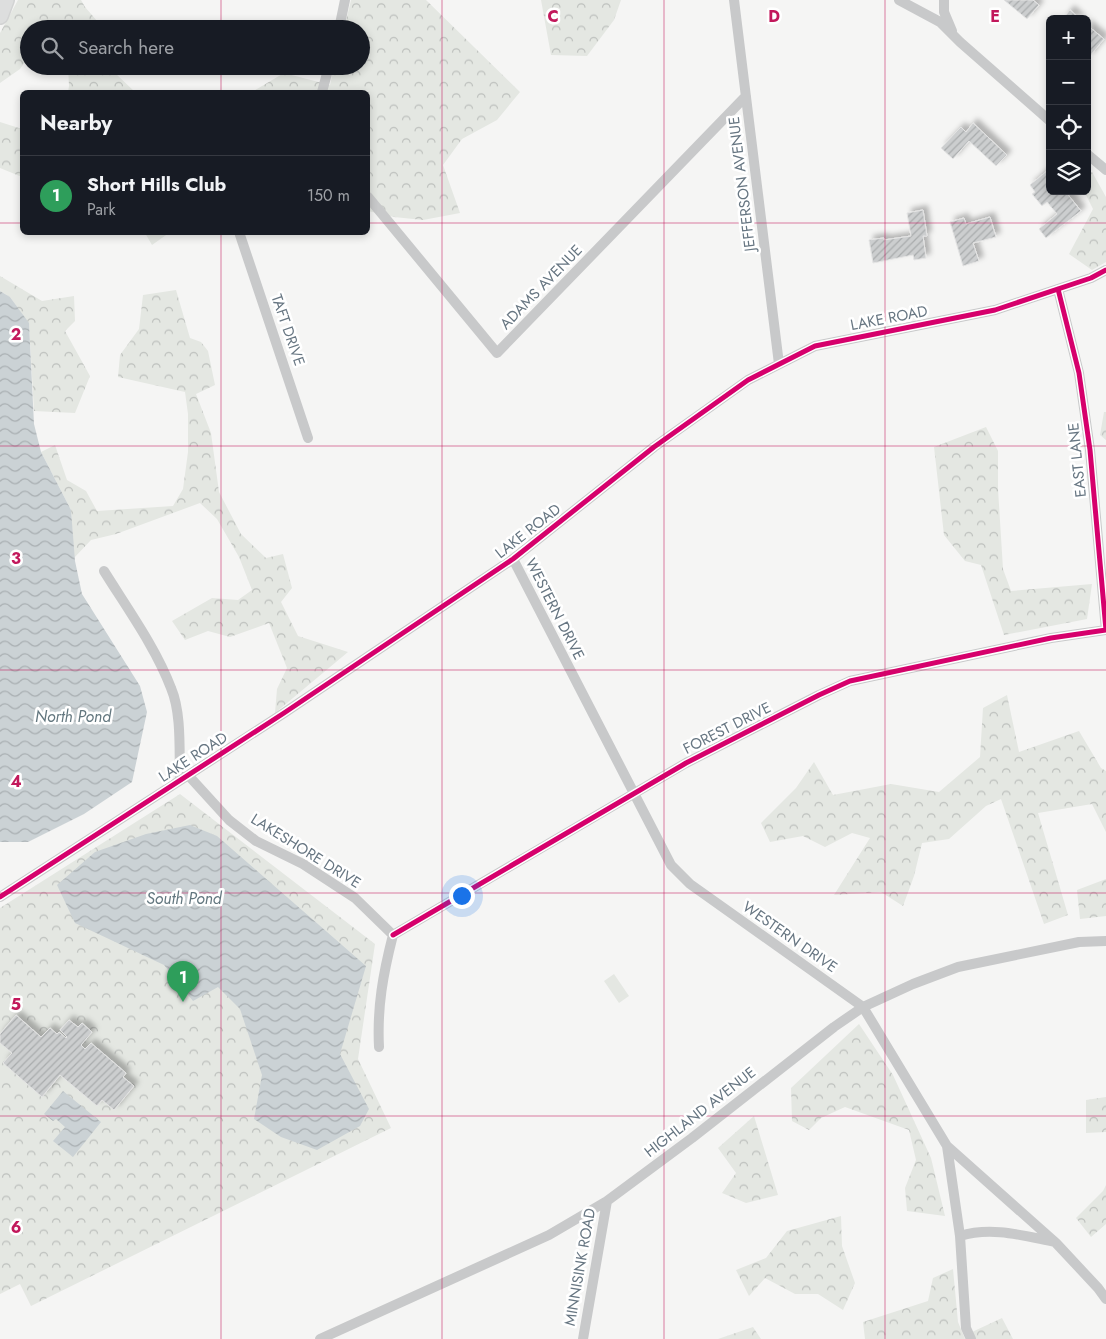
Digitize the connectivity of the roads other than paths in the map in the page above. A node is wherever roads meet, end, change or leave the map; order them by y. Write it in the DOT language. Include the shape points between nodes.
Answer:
graph roads {
  1 [pos="6,0"];
  2 [pos="345,0"];
  3 [pos="734,0"];
  4 [pos="900,0"];
  5 [pos="944,0"];
  6 [pos="0,16"];
  7 [pos="341,20"];
  8 [pos="960,42"];
  9 [pos="327,75"];
  10 [pos="323,90"];
  11 [pos="746,96"];
  12 [pos="1046,117"];
  13 [pos="1091,157"];
  14 [pos="1106,170"];
  15 [pos="370,199"];
  16 [pos="240,235"];
  17 [pos="1106,270"];
  18 [pos="1058,289"];
  19 [pos="779,364"];
  20 [pos="308,438"];
  21 [pos="513,559"];
  22 [pos="104,571"];
  23 [pos="1106,630"];
  24 [pos="184,778"];
  25 [pos="633,793"];
  26 [pos="0,897"];
  27 [pos="393,935"];
  28 [pos="1106,942"];
  29 [pos="863,1007"];
  30 [pos="379,1047"];
  31 [pos="947,1146"];
  32 [pos="607,1201"];
  33 [pos="960,1236"];
  34 [pos="1056,1243"];
  35 [pos="1106,1299"];
  36 [pos="320,1339"];
  37 [pos="583,1339"];
  38 [pos="971,1339"];
  1 -- 6 [label="street"];
  2 -- 7 [label="street"];
  3 -- 11 [label="street, JEFFERSON AVENUE"];
  4 -- 8 [label="street" via="940,22"];
  5 -- 8 [label="street" via="948,23"];
  8 -- 12 [label="street"];
  9 -- 10 [label="street"];
  11 -- 15 [label="street, ADAMS AVENUE" via="497,352"];
  11 -- 19 [label="street, JEFFERSON AVENUE"];
  13 -- 14 [label="street"];
  16 -- 20 [label="street, TAFT DRIVE"];
  17 -- 18 [label="street, LAKE ROAD"];
  18 -- 19 [label="street, LAKE ROAD" via="995,310 814,346"];
  18 -- 23 [label="street, EAST LANE" via="1079,373 1090,450"];
  19 -- 21 [label="street, LAKE ROAD" via="748,380 654,447"];
  21 -- 24 [label="street, LAKE ROAD"];
  21 -- 25 [label="street, WESTERN DRIVE"];
  22 -- 24 [label="street" via="172,689"];
  23 -- 25 [label="street, FOREST DRIVE" via="1051,638 850,681 701,755"];
  24 -- 26 [label="street, LAKE ROAD"];
  24 -- 27 [label="street, LAKESHORE DRIVE" via="256,841 304,864 355,898"];
  25 -- 27 [label="street, FOREST DRIVE"];
  25 -- 29 [label="street, WESTERN DRIVE" via="671,865 690,884"];
  27 -- 30 [label="street" via="380,994"];
  28 -- 29 [label="street, HIGHLAND AVENUE" via="1079,942 958,968"];
  29 -- 31 [label="street, WESTERN DRIVE"];
  29 -- 32 [label="street, HIGHLAND AVENUE"];
  31 -- 33 [label="street"];
  31 -- 34 [label="street, WESTERN DRIVE"];
  32 -- 36 [label="street, HIGHLAND AVENUE" via="549,1235"];
  32 -- 37 [label="street, MINNISINK ROAD"];
  33 -- 34 [label="street" via="996,1231"];
  33 -- 38 [label="street" via="966,1328"];
  34 -- 35 [label="street, WESTERN DRIVE"];
}
